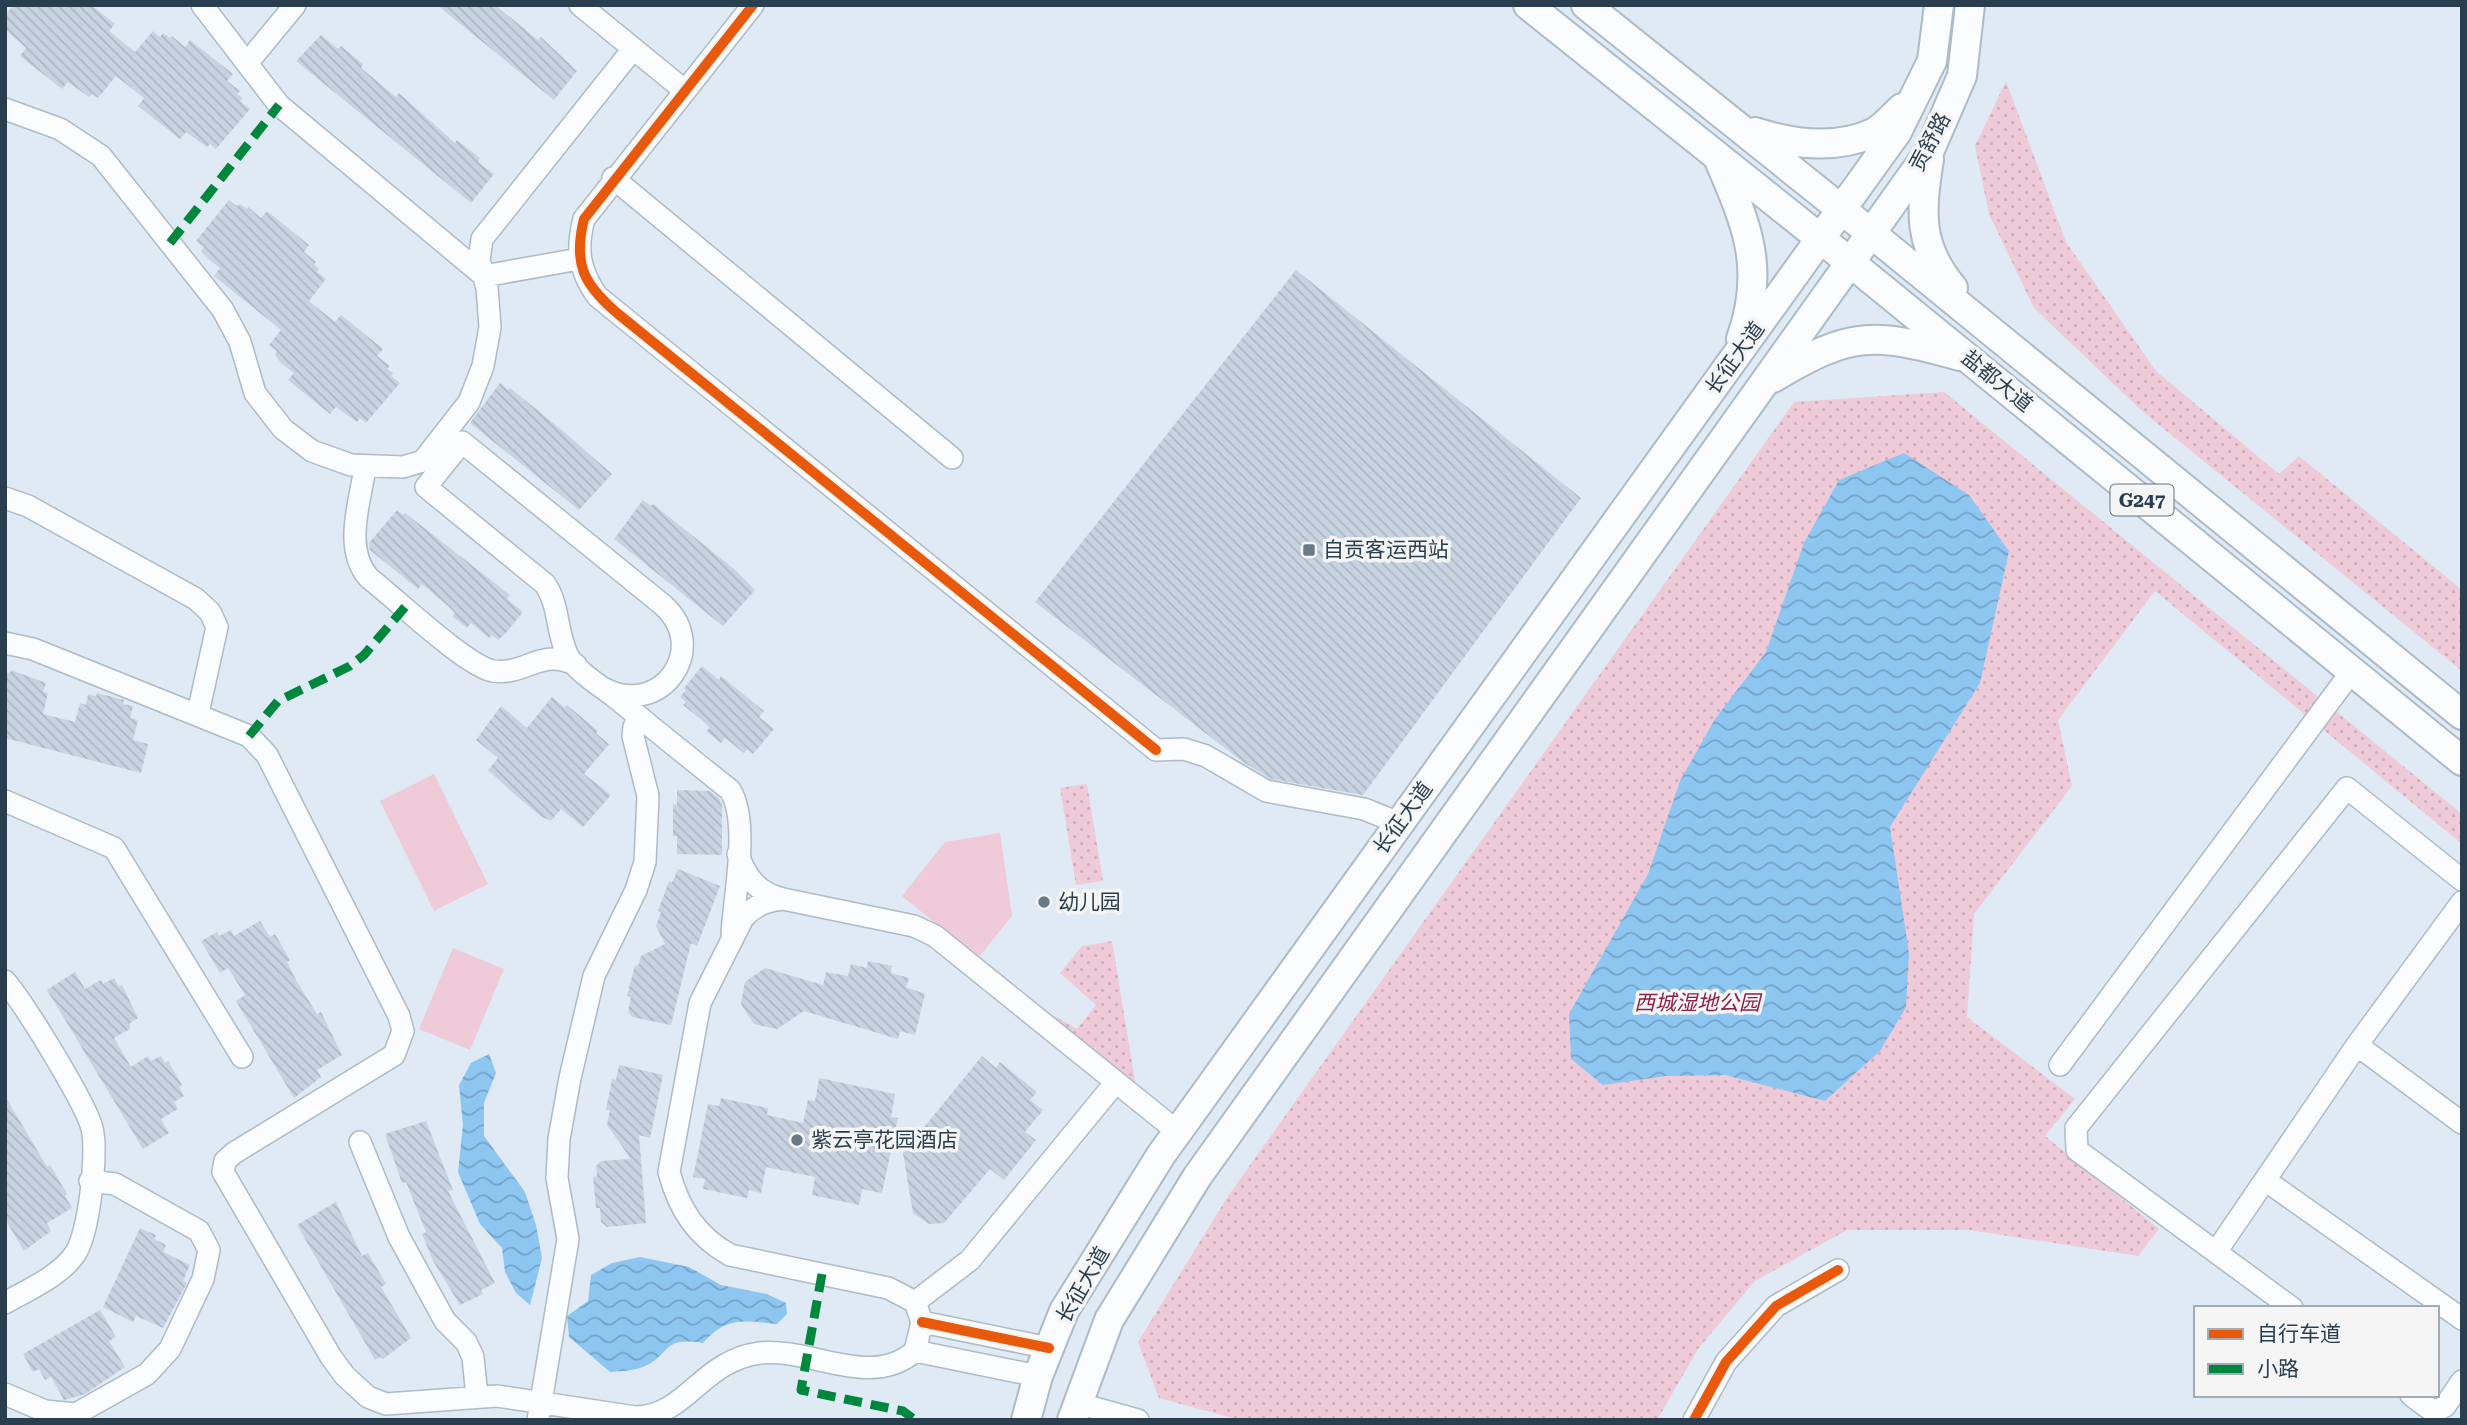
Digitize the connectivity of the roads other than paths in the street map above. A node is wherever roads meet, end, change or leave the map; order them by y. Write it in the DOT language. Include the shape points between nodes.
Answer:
graph roads {
  1 [pos="202,5"];
  2 [pos="295,5"];
  3 [pos="580,5"];
  4 [pos="753,5"];
  5 [pos="1528,5"];
  6 [pos="1586,5"];
  7 [pos="1939,5"];
  8 [pos="1970,5"];
  9 [pos="633,49"];
  10 [pos="248,62"];
  11 [pos="684,90"];
  12 [pos="1914,97"];
  13 [pos="5,109"];
  14 [pos="1739,127"];
  15 [pos="1930,152"];
  16 [pos="1718,157"];
  17 [pos="613,178"];
  18 [pos="1843,210"];
  19 [pos="1872,234"];
  20 [pos="482,239"];
  21 [pos="1821,239"];
  22 [pos="454,251"];
  23 [pos="579,259"];
  24 [pos="1851,263"];
  25 [pos="484,276"];
  26 [pos="1989,330"];
  27 [pos="1970,359"];
  28 [pos="1732,362"];
  29 [pos="1765,383"];
  30 [pos="456,436"];
  31 [pos="952,458"];
  32 [pos="365,468"];
  33 [pos="5,498"];
  34 [pos="5,643"];
  35 [pos="576,665"];
  36 [pos="2352,671"];
  37 [pos="664,683"];
  38 [pos="605,689"];
  39 [pos="198,713"];
  40 [pos="2462,715"];
  41 [pos="641,718"];
  42 [pos="670,742"];
  43 [pos="2462,761"];
  44 [pos="5,801"];
  45 [pos="1399,823"];
  46 [pos="737,852"];
  47 [pos="2462,880"];
  48 [pos="783,899"];
  49 [pos="2462,902"];
  50 [pos="731,941"];
  51 [pos="5,981"];
  52 [pos="2357,1045"];
  53 [pos="242,1057"];
  54 [pos="2060,1065"];
  55 [pos="1116,1082"];
  56 [pos="2462,1123"];
  57 [pos="1178,1132"];
  58 [pos="360,1142"];
  59 [pos="2266,1180"];
  60 [pos="90,1181"];
  61 [pos="2216,1252"];
  62 [pos="1838,1270"];
  63 [pos="5,1303"];
  64 [pos="2289,1306"];
  65 [pos="918,1312"];
  66 [pos="2462,1319"];
  67 [pos="1049,1348"];
  68 [pos="915,1351"];
  69 [pos="1038,1376"];
  70 [pos="2462,1381"];
  71 [pos="5,1394"];
  72 [pos="477,1397"];
  73 [pos="2414,1397"];
  74 [pos="449,1410"];
  75 [pos="1075,1411"];
  76 [pos="539,1412"];
  77 [pos="1026,1420"];
  78 [pos="1138,1420"];
  79 [pos="1694,1420"];
  1 -- 10 [label="street"];
  2 -- 10 [label="street"];
  3 -- 9 [label="street"];
  4 -- 11 [label="street"];
  5 -- 16 [label="main road, 盐都大道"];
  6 -- 14 [label="main road, 盐都大道"];
  7 -- 12 [label="main road, 贡舒路" via="1933,61"];
  8 -- 15 [label="main road, 贡舒路" via="1962,76"];
  9 -- 11 [label="street"];
  9 -- 20 [label="street"];
  10 -- 22 [label="street" via="279,105"];
  11 -- 17 [label="street"];
  12 -- 14 [label="main road" via="1874,132 1836,142 1789,143"];
  12 -- 18 [label="main road, 贡舒路" via="1897,132"];
  13 -- 32 [label="street" via="60,129 101,156 223,310 240,342 255,393 283,429 324,456"];
  14 -- 18 [label="main road, 盐都大道"];
  15 -- 19 [label="main road, 贡舒路"];
  15 -- 26 [label="main road" via="1922,201 1924,234 1936,267"];
  16 -- 21 [label="main road, 盐都大道"];
  16 -- 28 [label="main road" via="1752,245 1754,283 1748,319"];
  17 -- 23 [label="street" via="584,219"];
  17 -- 31 [label="street"];
  18 -- 19 [label="main road, 盐都大道 / G247"];
  18 -- 21 [label="main road, 贡舒路"];
  19 -- 24 [label="main road, 贡舒路"];
  19 -- 26 [label="main road, 盐都大道 / G247"];
  20 -- 22 [label="street" via="468,253"];
  20 -- 25 [label="street" via="479,260"];
  21 -- 24 [label="main road, 盐都大道 / G247"];
  21 -- 28 [label="main road, 长征大道"];
  22 -- 25 [label="street"];
  23 -- 25 [label="street"];
  23 -- 45 [label="street" via="597,296 1156,750 1184,749 1206,756 1266,791 1364,809"];
  24 -- 27 [label="main road, 盐都大道 / G247"];
  24 -- 29 [label="main road, 长征大道"];
  25 -- 30 [label="street" via="490,307 488,348"];
  26 -- 40 [label="main road, 盐都大道 / G247"];
  27 -- 29 [label="main road" via="1874,338 1842,343"];
  27 -- 36 [label="main road, 盐都大道 / G247"];
  28 -- 45 [label="main road, 长征大道"];
  29 -- 75 [label="main road, 长征大道" via="1197,1177 1109,1320"];
  30 -- 32 [label="street" via="415,465"];
  30 -- 35 [label="street" via="426,487 545,584 565,648"];
  30 -- 37 [label="street" via="673,614 684,647"];
  32 -- 35 [label="street" via="355,542 358,561 369,578 480,666 505,672 548,658"];
  33 -- 39 [label="street" via="28,506 196,599 210,612 216,627"];
  34 -- 39 [label="street" via="33,649"];
  35 -- 38 [label="street"];
  36 -- 43 [label="main road, 盐都大道 / G247"];
  36 -- 54 [label="street"];
  37 -- 38 [label="street" via="648,694 632,697"];
  37 -- 42 [label="street" via="657,697 657,717"];
  38 -- 41 [label="street"];
  39 -- 74 [label="street" via="249,736 267,755 403,1031 394,1055 234,1153 225,1161 223,1172 345,1376 368,1397 386,1404"];
  41 -- 42 [label="street"];
  41 -- 76 [label="street" via="633,736 648,796 645,862 594,976 570,1077 557,1178 567,1249"];
  42 -- 46 [label="street" via="730,790 740,821"];
  44 -- 53 [label="street" via="114,848"];
  45 -- 57 [label="main road, 长征大道"];
  46 -- 48 [label="street" via="749,879 770,896"];
  46 -- 50 [label="street"];
  47 -- 61 [label="street" via="2347,788 2077,1128 2077,1150"];
  48 -- 50 [label="street" via="750,910"];
  48 -- 55 [label="street" via="914,926 936,936"];
  49 -- 52 [label="street"];
  50 -- 65 [label="street" via="696,1016 669,1171 676,1198 709,1243 730,1255 888,1288"];
  51 -- 60 [label="street" via="87,1114 94,1140"];
  52 -- 56 [label="street"];
  52 -- 59 [label="street"];
  55 -- 57 [label="street"];
  55 -- 65 [label="street" via="970,1260"];
  57 -- 67 [label="main road, 长征大道" via="1065,1311"];
  58 -- 72 [label="street" via="399,1237 446,1321 470,1349"];
  59 -- 61 [label="street"];
  59 -- 66 [label="street"];
  60 -- 63 [label="street" via="86,1227 76,1252 56,1273"];
  60 -- 71 [label="street" via="115,1184 199,1231 209,1250 203,1279 158,1366 86,1410 63,1415"];
  61 -- 64 [label="street"];
  62 -- 79 [label="street" via="1776,1306 1726,1362"];
  65 -- 67 [label="street"];
  65 -- 68 [label="street"];
  67 -- 69 [label="main road, 长征大道"];
  68 -- 69 [label="street"];
  68 -- 76 [label="street" via="890,1367 765,1353 737,1356 716,1367 655,1417"];
  69 -- 77 [label="main road, 长征大道"];
  70 -- 73 [label="street" via="2445,1406 2434,1412"];
  72 -- 74 [label="street"];
  72 -- 76 [label="street"];
  75 -- 78 [label="street"];
}
